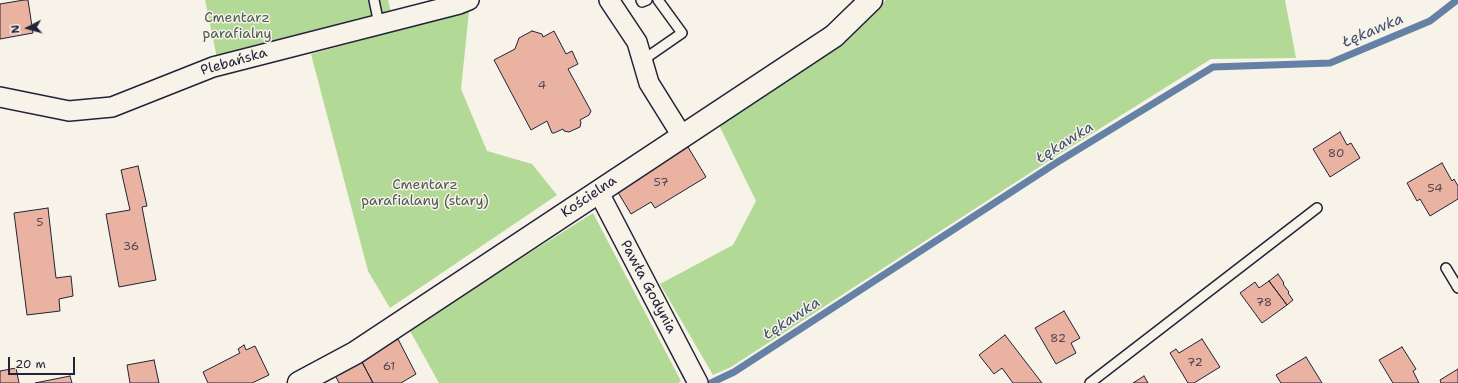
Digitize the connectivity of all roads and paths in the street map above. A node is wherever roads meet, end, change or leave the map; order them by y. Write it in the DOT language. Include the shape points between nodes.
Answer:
graph roads {
  1 [pos="374,0"];
  2 [pos="469,0"];
  3 [pos="609,0"];
  4 [pos="640,0"];
  5 [pos="647,0"];
  6 [pos="658,0"];
  7 [pos="871,0"];
  8 [pos="379,24"];
  9 [pos="642,60"];
  10 [pos="0,97"];
  11 [pos="682,136"];
  12 [pos="598,191"];
  13 [pos="1317,208"];
  14 [pos="1446,268"];
  15 [pos="1458,288"];
  16 [pos="694,376"];
  17 [pos="299,383"];
  18 [pos="1090,383"];
  1 -- 8 [label="lane"];
  2 -- 8 [label="street, Plebańska"];
  3 -- 9 [label="street" via="637,42"];
  4 -- 5 [label="lane"];
  6 -- 9 [label="lane" via="682,33"];
  7 -- 11 [label="street, Kościelna" via="834,36"];
  8 -- 10 [label="street, Plebańska" via="213,66 112,107 69,111"];
  9 -- 11 [label="street" via="649,83"];
  11 -- 12 [label="street, Kościelna"];
  12 -- 16 [label="street, Pawła Godynia"];
  12 -- 17 [label="street, Kościelna" via="355,352"];
  13 -- 18 [label="lane"];
  14 -- 15 [label="lane"];
}
